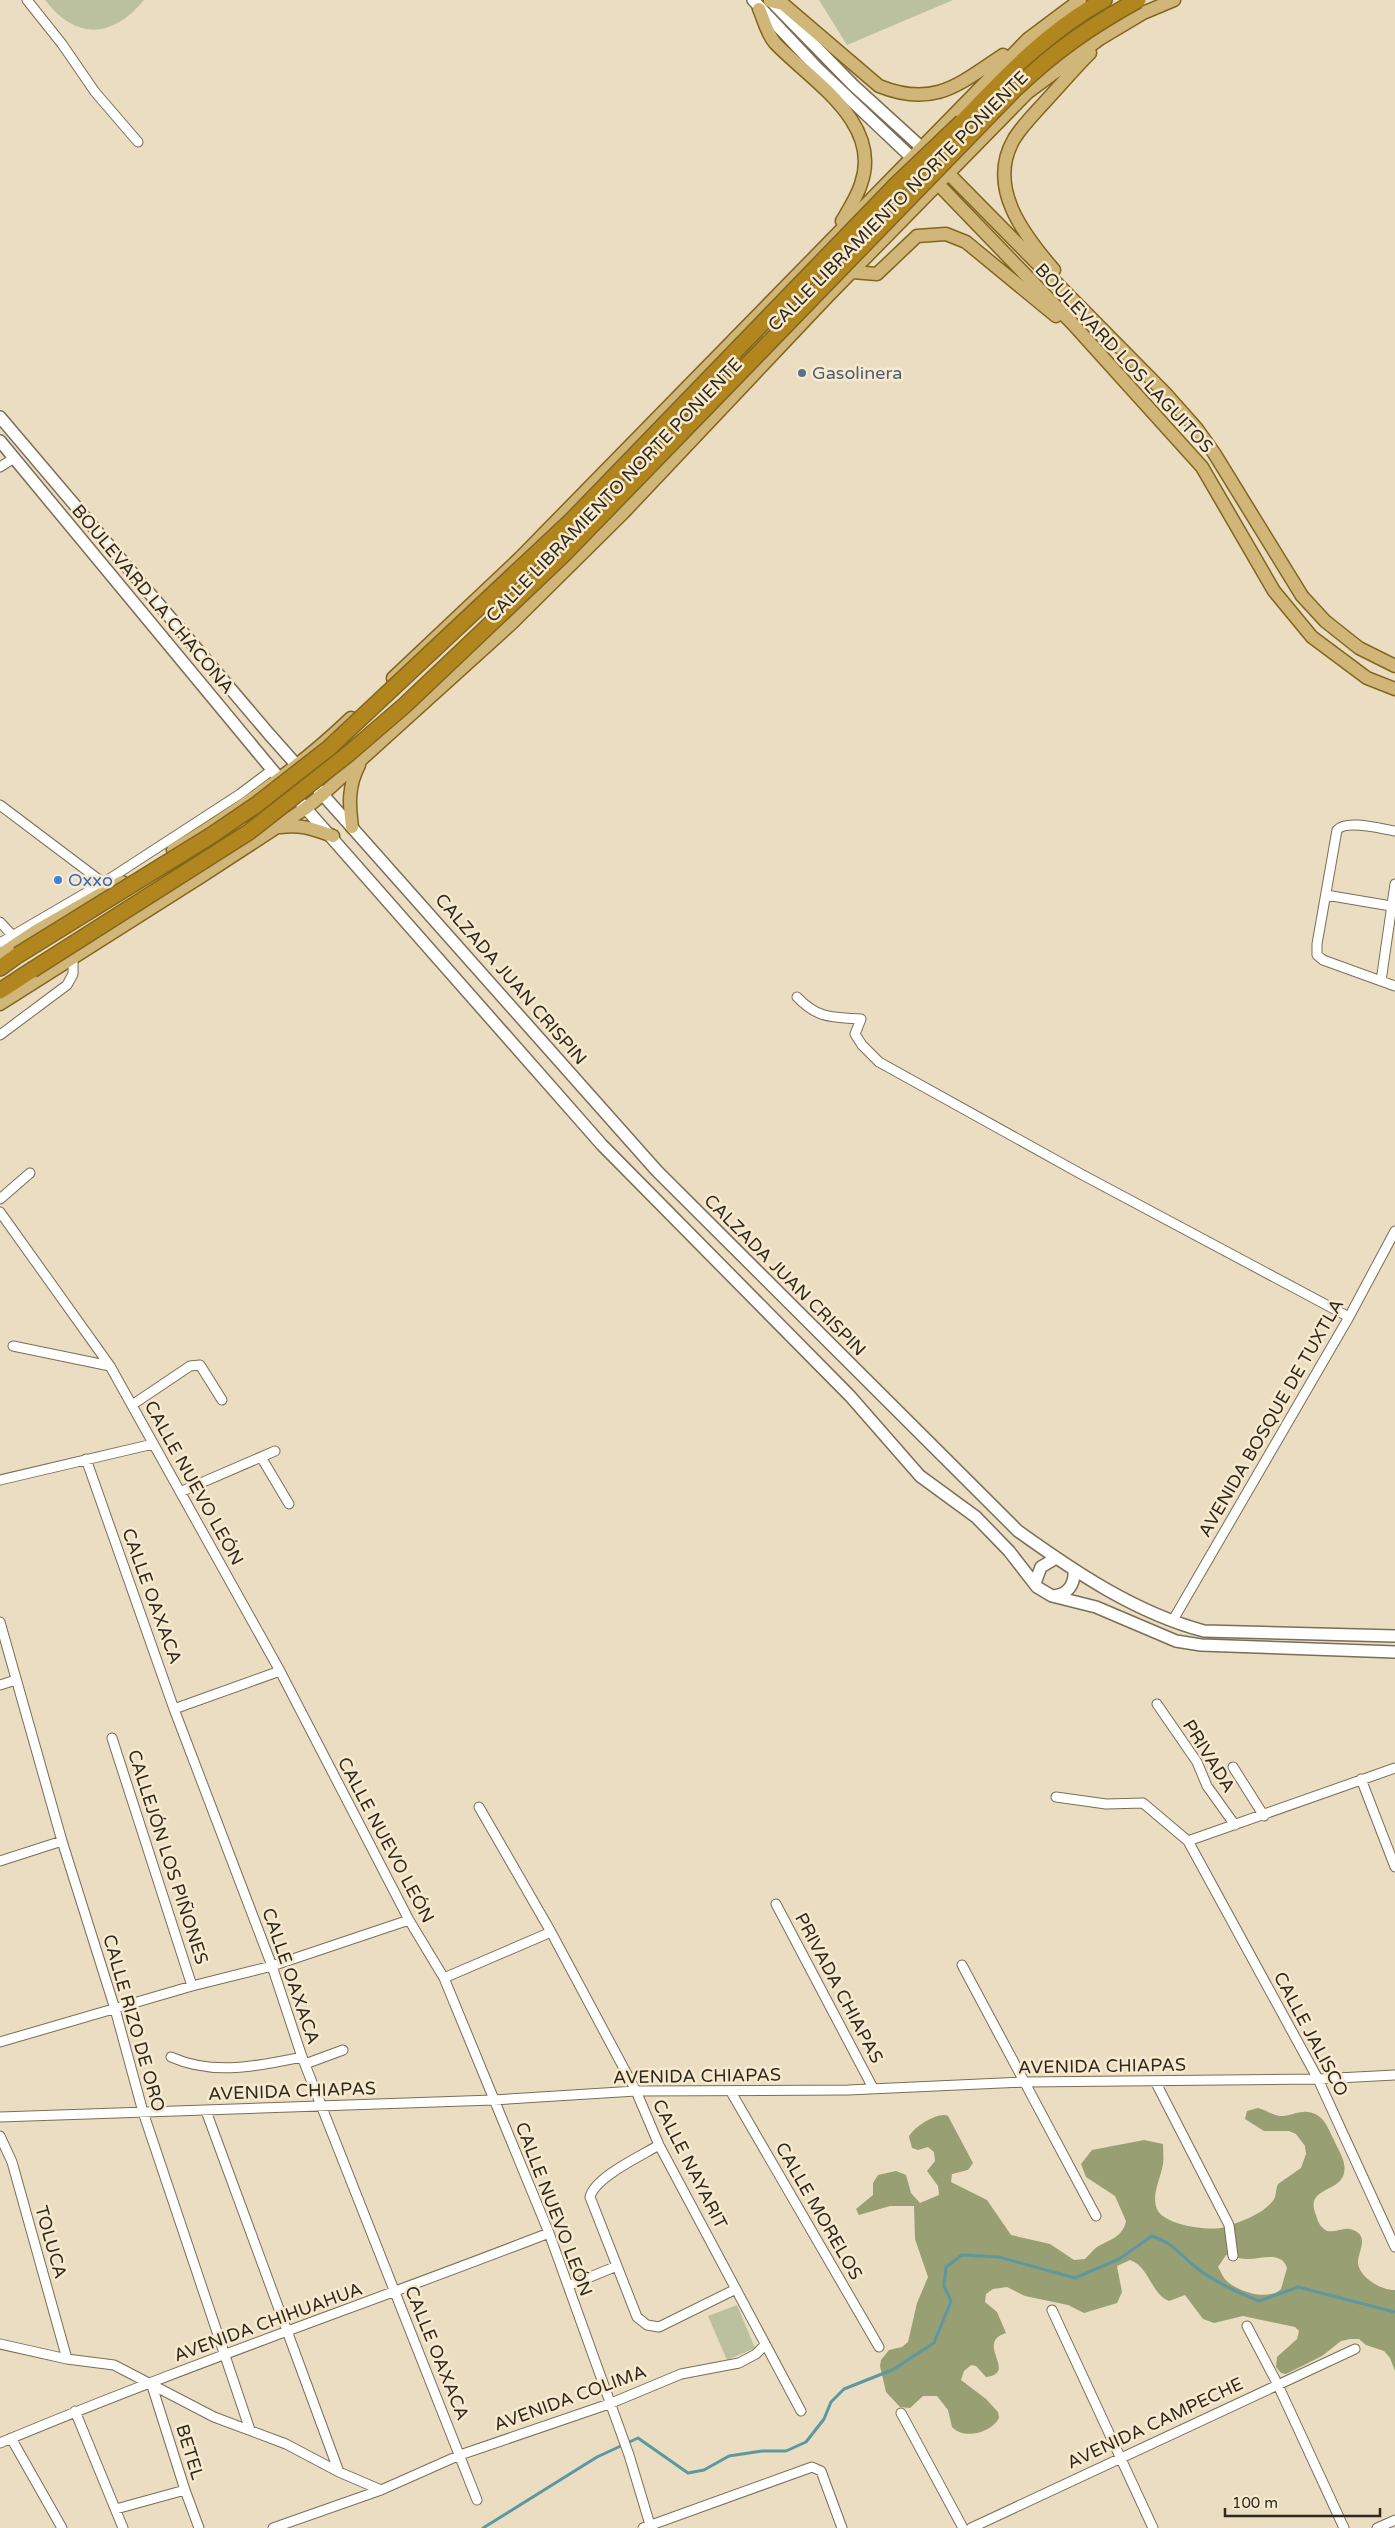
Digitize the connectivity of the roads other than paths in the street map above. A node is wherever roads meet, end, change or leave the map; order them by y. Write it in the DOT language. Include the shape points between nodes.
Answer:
graph roads {
  1 [pos="27,0"];
  2 [pos="770,0"];
  3 [pos="1080,0"];
  4 [pos="1104,0"];
  5 [pos="1138,0"];
  6 [pos="1174,0"];
  7 [pos="756,4"];
  8 [pos="1101,38"];
  9 [pos="1028,39"];
  10 [pos="138,142"];
  11 [pos="921,147"];
  12 [pos="911,157"];
  13 [pos="949,173"];
  14 [pos="938,184"];
  15 [pos="834,237"];
  16 [pos="852,272"];
  17 [pos="1086,312"];
  18 [pos="1072,323"];
  19 [pos="0,416"];
  20 [pos="0,442"];
  21 [pos="14,458"];
  22 [pos="37,460"];
  23 [pos="0,467"];
  24 [pos="25,470"];
  25 [pos="1395,666"];
  26 [pos="1395,689"];
  27 [pos="269,734"];
  28 [pos="364,756"];
  29 [pos="296,764"];
  30 [pos="276,774"];
  31 [pos="323,794"];
  32 [pos="0,806"];
  33 [pos="306,808"];
  34 [pos="277,827"];
  35 [pos="352,827"];
  36 [pos="1395,831"];
  37 [pos="333,836"];
  38 [pos="107,886"];
  39 [pos="1395,888"];
  40 [pos="1326,895"];
  41 [pos="1391,906"];
  42 [pos="0,922"];
  43 [pos="12,935"];
  44 [pos="0,943"];
  45 [pos="0,955"];
  46 [pos="73,958"];
  47 [pos="0,968"];
  48 [pos="1381,981"];
  49 [pos="1395,986"];
  50 [pos="0,991"];
  51 [pos="797,998"];
  52 [pos="0,1004"];
  53 [pos="0,1035"];
  54 [pos="30,1173"];
  55 [pos="0,1199"];
  56 [pos="0,1212"];
  57 [pos="1395,1230"];
  58 [pos="1349,1317"];
  59 [pos="13,1346"];
  60 [pos="110,1366"];
  61 [pos="222,1400"];
  62 [pos="132,1405"];
  63 [pos="153,1444"];
  64 [pos="276,1451"];
  65 [pos="261,1457"];
  66 [pos="86,1459"];
  67 [pos="0,1480"];
  68 [pos="180,1492"];
  69 [pos="289,1504"];
  70 [pos="1056,1558"];
  71 [pos="1074,1570"];
  72 [pos="1034,1583"];
  73 [pos="1052,1596"];
  74 [pos="1173,1620"];
  75 [pos="0,1622"];
  76 [pos="1395,1636"];
  77 [pos="1395,1652"];
  78 [pos="280,1671"];
  79 [pos="16,1680"];
  80 [pos="0,1685"];
  81 [pos="1157,1704"];
  82 [pos="174,1709"];
  83 [pos="112,1738"];
  84 [pos="1233,1766"];
  85 [pos="1395,1768"];
  86 [pos="1361,1779"];
  87 [pos="1056,1797"];
  88 [pos="479,1807"];
  89 [pos="1264,1816"];
  90 [pos="1235,1825"];
  91 [pos="62,1841"];
  92 [pos="1188,1841"];
  93 [pos="0,1861"];
  94 [pos="1395,1867"];
  95 [pos="776,1904"];
  96 [pos="409,1920"];
  97 [pos="551,1932"];
  98 [pos="962,1965"];
  99 [pos="272,1966"];
  100 [pos="444,1978"];
  101 [pos="192,1986"];
  102 [pos="115,2009"];
  103 [pos="0,2042"];
  104 [pos="344,2050"];
  105 [pos="171,2057"];
  106 [pos="303,2060"];
  107 [pos="1395,2075"];
  108 [pos="1318,2080"];
  109 [pos="1155,2081"];
  110 [pos="1026,2082"];
  111 [pos="873,2088"];
  112 [pos="636,2091"];
  113 [pos="731,2092"];
  114 [pos="493,2100"];
  115 [pos="321,2106"];
  116 [pos="206,2111"];
  117 [pos="143,2112"];
  118 [pos="0,2117"];
  119 [pos="0,2136"];
  120 [pos="659,2144"];
  121 [pos="1096,2216"];
  122 [pos="549,2234"];
  123 [pos="1395,2247"];
  124 [pos="1232,2256"];
  125 [pos="617,2266"];
  126 [pos="568,2286"];
  127 [pos="736,2289"];
  128 [pos="394,2293"];
  129 [pos="1052,2310"];
  130 [pos="1247,2326"];
  131 [pos="286,2333"];
  132 [pos="0,2344"];
  133 [pos="766,2345"];
  134 [pos="879,2347"];
  135 [pos="1355,2349"];
  136 [pos="224,2356"];
  137 [pos="68,2359"];
  138 [pos="1277,2383"];
  139 [pos="150,2384"];
  140 [pos="609,2404"];
  141 [pos="75,2411"];
  142 [pos="801,2411"];
  143 [pos="900,2413"];
  144 [pos="250,2430"];
  145 [pos="11,2438"];
  146 [pos="0,2443"];
  147 [pos="460,2455"];
  148 [pos="1120,2456"];
  149 [pos="338,2472"];
  150 [pos="184,2490"];
  151 [pos="381,2490"];
  152 [pos="477,2500"];
  153 [pos="116,2509"];
  154 [pos="1395,2520"];
  155 [pos="648,2527"];
  156 [pos="62,2528"];
  157 [pos="123,2528"];
  158 [pos="199,2528"];
  159 [pos="274,2528"];
  160 [pos="842,2528"];
  161 [pos="964,2528"];
  162 [pos="971,2528"];
  163 [pos="1153,2528"];
  164 [pos="1344,2528"];
  165 [pos="1377,2528"];
  1 -- 10 [label="street" via="95,92"];
  2 -- 9 [label="main road" via="783,4 879,86 898,94 932,95 953,87"];
  2 -- 11 [label="main road" via="853,85"];
  3 -- 9 [label="main road, CALLE LIBRAMIENTO NORTE PONIENTE"];
  4 -- 47 [label="highway, CALLE LIBRAMIENTO NORTE PONIENTE, bridge" via="1052,34 1021,61 896,185 572,520 329,748 212,835"];
  5 -- 50 [label="highway, CALLE LIBRAMIENTO NORTE PONIENTE, bridge" via="1080,33 1022,82 563,555 405,705 249,832"];
  6 -- 8 [label="main road, CALLE LIBRAMIENTO NORTE PONIENTE"];
  7 -- 12 [label="main road" via="818,69"];
  7 -- 15 [label="main road" via="774,42 833,96 846,111 861,140 862,184"];
  8 -- 13 [label="main road, CALLE LIBRAMIENTO NORTE PONIENTE" via="1028,93"];
  8 -- 17 [label="main road" via="1023,126 1013,141 1005,180 1008,198 1027,239"];
  9 -- 11 [label="main road, CALLE LIBRAMIENTO NORTE PONIENTE"];
  11 -- 12 [label="main road, CALLE LIBRAMIENTO NORTE PONIENTE"];
  11 -- 13 [label="main road, BOULEVARD LOS LAGUITOS"];
  12 -- 14 [label="main road, BOULEVARD LOS LAGUITOS"];
  12 -- 15 [label="main road, CALLE LIBRAMIENTO NORTE PONIENTE"];
  13 -- 14 [label="main road, CALLE LIBRAMIENTO NORTE PONIENTE"];
  13 -- 17 [label="main road, BOULEVARD LOS LAGUITOS"];
  14 -- 16 [label="main road, CALLE LIBRAMIENTO NORTE PONIENTE"];
  14 -- 18 [label="main road, BOULEVARD LOS LAGUITOS"];
  15 -- 29 [label="main road, CALLE LIBRAMIENTO NORTE PONIENTE" via="520,558 347,721"];
  16 -- 18 [label="main road" via="877,274 917,236 946,234 966,242 1049,311"];
  16 -- 28 [label="main road, CALLE LIBRAMIENTO NORTE PONIENTE" via="580,555"];
  17 -- 25 [label="main road, BOULEVARD LOS LAGUITOS" via="1197,429 1302,596 1325,621 1359,648"];
  18 -- 26 [label="main road, BOULEVARD LOS LAGUITOS" via="1202,467 1274,591 1312,637 1366,678"];
  19 -- 22 [label="main road, BOULEVARD LA CHACONA"];
  20 -- 21 [label="main road, BOULEVARD LA CHACONA"];
  21 -- 23 [label="street"];
  21 -- 24 [label="main road, BOULEVARD LA CHACONA"];
  22 -- 24 [label="main road"];
  22 -- 27 [label="main road, BOULEVARD LA CHACONA"];
  24 -- 30 [label="main road, BOULEVARD LA CHACONA" via="133,605"];
  27 -- 29 [label="main road, CALZADA JUAN CRISPIN"];
  28 -- 31 [label="main road, CALLE LIBRAMIENTO NORTE PONIENTE"];
  28 -- 35 [label="main road" via="352,778 348,803"];
  29 -- 30 [label="main road, CALLE LIBRAMIENTO NORTE PONIENTE"];
  29 -- 31 [label="main road, CALZADA JUAN CRISPIN"];
  30 -- 33 [label="main road"];
  30 -- 38 [label="main road, CALLE LIBRAMIENTO NORTE PONIENTE" via="219,821"];
  31 -- 33 [label="main road, CALLE LIBRAMIENTO NORTE PONIENTE"];
  31 -- 35 [label="main road, CALZADA JUAN CRISPIN"];
  32 -- 38 [label="street"];
  33 -- 34 [label="main road, CALLE LIBRAMIENTO NORTE PONIENTE"];
  33 -- 37 [label="main road"];
  34 -- 37 [label="main road" via="312,827"];
  34 -- 46 [label="main road, CALLE LIBRAMIENTO NORTE PONIENTE"];
  35 -- 70 [label="main road, CALZADA JUAN CRISPIN" via="657,1171 989,1504 1018,1531"];
  36 -- 40 [label="street" via="1350,824 1340,826"];
  37 -- 72 [label="main road" via="602,1145 850,1396 920,1476 976,1517 1009,1550"];
  38 -- 43 [label="street"];
  38 -- 45 [label="main road, CALLE LIBRAMIENTO NORTE PONIENTE"];
  39 -- 41 [label="street"];
  40 -- 41 [label="street"];
  40 -- 48 [label="street" via="1317,955"];
  41 -- 48 [label="street"];
  42 -- 43 [label="street"];
  43 -- 44 [label="street"];
  46 -- 52 [label="main road, CALLE LIBRAMIENTO NORTE PONIENTE"];
  46 -- 53 [label="street" via="67,985"];
  48 -- 49 [label="street"];
  51 -- 58 [label="street" via="822,1016 861,1019 855,1034 879,1062"];
  54 -- 55 [label="street"];
  56 -- 60 [label="street, CALLE NUEVO LEÓN"];
  57 -- 58 [label="street, AVENIDA BOSQUE DE TUXTLA"];
  58 -- 74 [label="street, AVENIDA BOSQUE DE TUXTLA"];
  59 -- 60 [label="street"];
  60 -- 62 [label="street, CALLE NUEVO LEÓN"];
  61 -- 62 [label="street" via="200,1365 190,1366"];
  62 -- 63 [label="street, CALLE NUEVO LEÓN"];
  63 -- 66 [label="street"];
  63 -- 68 [label="street, CALLE NUEVO LEÓN"];
  64 -- 65 [label="street"];
  65 -- 68 [label="street"];
  65 -- 69 [label="street"];
  66 -- 67 [label="street"];
  66 -- 82 [label="street, CALLE OAXACA"];
  68 -- 78 [label="street, CALLE NUEVO LEÓN"];
  70 -- 71 [label="main road, CALZADA JUAN CRISPIN"];
  70 -- 72 [label="main road" via="1041,1567"];
  71 -- 73 [label="main road" via="1069,1589"];
  71 -- 74 [label="main road, CALZADA JUAN CRISPIN" via="1120,1597"];
  72 -- 73 [label="main road"];
  73 -- 77 [label="main road" via="1096,1607 1176,1641 1193,1644"];
  74 -- 76 [label="main road, CALZADA JUAN CRISPIN" via="1204,1631"];
  75 -- 79 [label="street, CALLE RIZO DE ORO"];
  78 -- 82 [label="street"];
  78 -- 96 [label="street, CALLE NUEVO LEÓN"];
  79 -- 80 [label="street"];
  79 -- 91 [label="street, CALLE RIZO DE ORO"];
  81 -- 90 [label="street, PRIVADA"];
  82 -- 99 [label="street, CALLE OAXACA"];
  83 -- 101 [label="street, CALLEJÓN LOS PIÑONES"];
  84 -- 89 [label="street"];
  85 -- 86 [label="street"];
  86 -- 89 [label="street"];
  86 -- 94 [label="street"];
  87 -- 92 [label="street" via="1106,1804 1143,1803"];
  88 -- 97 [label="street, CALLE NAYARIT"];
  89 -- 90 [label="street"];
  90 -- 92 [label="street"];
  91 -- 93 [label="street"];
  91 -- 102 [label="street, CALLE RIZO DE ORO"];
  92 -- 108 [label="street, CALLE JALISCO"];
  95 -- 111 [label="street, PRIVADA CHIAPAS"];
  96 -- 99 [label="street"];
  96 -- 100 [label="street, CALLE NUEVO LEÓN"];
  97 -- 100 [label="street"];
  97 -- 112 [label="street, CALLE NAYARIT"];
  98 -- 110 [label="street"];
  99 -- 101 [label="street"];
  99 -- 106 [label="street, CALLE OAXACA"];
  100 -- 114 [label="street, CALLE NUEVO LEÓN"];
  101 -- 102 [label="street"];
  102 -- 103 [label="street"];
  102 -- 117 [label="street, CALLE RIZO DE ORO"];
  104 -- 106 [label="street"];
  105 -- 106 [label="street" via="188,2064 235,2069"];
  106 -- 115 [label="street, CALLE OAXACA"];
  107 -- 108 [label="street, AVENIDA CHIAPAS"];
  108 -- 109 [label="street, AVENIDA CHIAPAS"];
  108 -- 123 [label="street, CALLE JALISCO"];
  109 -- 110 [label="street, AVENIDA CHIAPAS"];
  109 -- 124 [label="street" via="1229,2225"];
  110 -- 111 [label="street, AVENIDA CHIAPAS"];
  110 -- 121 [label="street"];
  111 -- 113 [label="street, AVENIDA CHIAPAS"];
  112 -- 113 [label="street, AVENIDA CHIAPAS"];
  112 -- 114 [label="street, AVENIDA CHIAPAS"];
  112 -- 120 [label="street, CALLE NAYARIT"];
  113 -- 134 [label="street, CALLE MORELOS"];
  114 -- 115 [label="street, AVENIDA CHIAPAS"];
  114 -- 122 [label="street, CALLE NUEVO LEÓN"];
  115 -- 116 [label="street, AVENIDA CHIAPAS"];
  115 -- 128 [label="street, CALLE OAXACA"];
  116 -- 117 [label="street, AVENIDA CHIAPAS"];
  116 -- 131 [label="street"];
  117 -- 118 [label="street, AVENIDA CHIAPAS"];
  117 -- 136 [label="street, CALLE RIZO DE ORO"];
  119 -- 137 [label="street, TOLUCA" via="12,2162"];
  120 -- 125 [label="street" via="592,2190 591,2204"];
  120 -- 127 [label="street, CALLE NAYARIT"];
  122 -- 126 [label="street, CALLE NUEVO LEÓN"];
  122 -- 128 [label="street, AVENIDA CHIHUAHUA"];
  125 -- 126 [label="street"];
  125 -- 127 [label="street" via="638,2317 653,2327 665,2325"];
  126 -- 140 [label="street, CALLE NUEVO LEÓN"];
  127 -- 133 [label="street, CALLE NAYARIT"];
  128 -- 131 [label="street, AVENIDA CHIHUAHUA"];
  128 -- 147 [label="street, CALLE OAXACA"];
  129 -- 148 [label="street"];
  130 -- 138 [label="street"];
  131 -- 136 [label="street, AVENIDA CHIHUAHUA"];
  131 -- 149 [label="street"];
  132 -- 137 [label="street"];
  133 -- 140 [label="street, AVENIDA COLIMA" via="739,2363 681,2374"];
  133 -- 142 [label="street, CALLE NAYARIT"];
  135 -- 138 [label="street, AVENIDA CAMPECHE"];
  136 -- 139 [label="street, AVENIDA CHIHUAHUA"];
  136 -- 144 [label="street, CALLE RIZO DE ORO"];
  137 -- 139 [label="street" via="114,2365"];
  138 -- 148 [label="street, AVENIDA CAMPECHE"];
  138 -- 164 [label="street"];
  139 -- 141 [label="street, AVENIDA CHIHUAHUA"];
  139 -- 144 [label="street"];
  139 -- 150 [label="street, BETEL"];
  140 -- 147 [label="street, AVENIDA COLIMA"];
  140 -- 155 [label="street, CALLE NUEVO LEÓN" via="629,2455"];
  141 -- 145 [label="street, AVENIDA CHIHUAHUA"];
  141 -- 153 [label="street"];
  143 -- 161 [label="street"];
  144 -- 149 [label="street" via="286,2444"];
  145 -- 146 [label="street, AVENIDA CHIHUAHUA"];
  145 -- 156 [label="street"];
  147 -- 151 [label="street, AVENIDA COLIMA"];
  147 -- 152 [label="street, CALLE OAXACA"];
  148 -- 162 [label="street, AVENIDA CAMPECHE"];
  148 -- 163 [label="street"];
  149 -- 151 [label="street"];
  150 -- 153 [label="street"];
  150 -- 158 [label="street, BETEL"];
  151 -- 159 [label="street, AVENIDA COLIMA"];
  153 -- 157 [label="street"];
  154 -- 165 [label="street"];
  155 -- 160 [label="street" via="812,2467 821,2471"];
}
